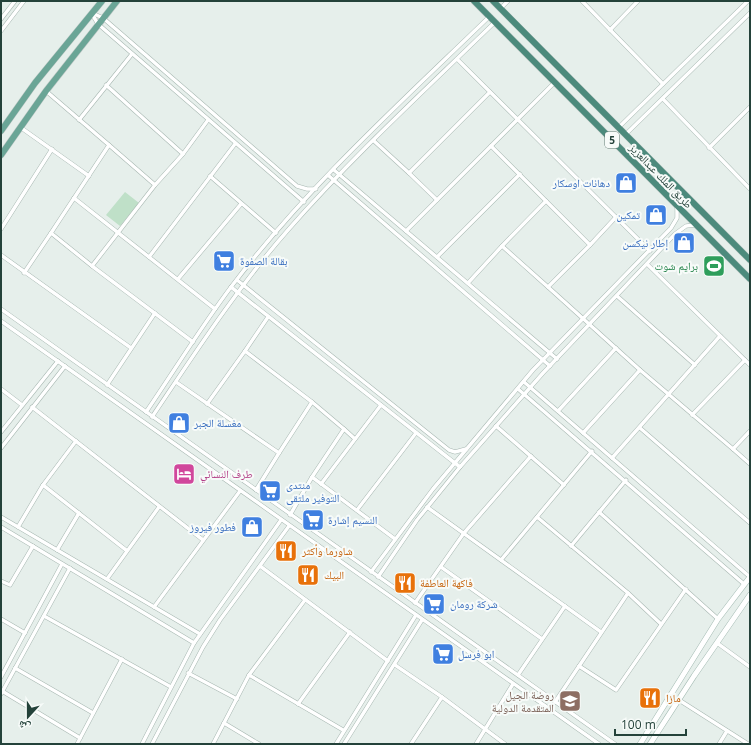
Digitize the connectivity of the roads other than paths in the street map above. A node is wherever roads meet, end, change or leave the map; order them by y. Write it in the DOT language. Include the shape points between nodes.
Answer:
graph roads {
  1 [pos="15,1"];
  2 [pos="24,1"];
  3 [pos="102,1"];
  4 [pos="117,1"];
  5 [pos="474,1"];
  6 [pos="492,1"];
  7 [pos="508,1"];
  8 [pos="582,1"];
  9 [pos="638,1"];
  10 [pos="748,1"];
  11 [pos="500,9"];
  12 [pos="92,13"];
  13 [pos="750,13"];
  14 [pos="490,16"];
  15 [pos="102,18"];
  16 [pos="1,20"];
  17 [pos="495,22"];
  18 [pos="98,24"];
  19 [pos="610,30"];
  20 [pos="1,31"];
  21 [pos="132,54"];
  22 [pos="456,59"];
  23 [pos="555,82"];
  24 [pos="663,84"];
  25 [pos="106,85"];
  26 [pos="46,91"];
  27 [pos="490,92"];
  28 [pos="663,99"];
  29 [pos="749,109"];
  30 [pos="518,119"];
  31 [pos="79,120"];
  32 [pos="208,120"];
  33 [pos="20,127"];
  34 [pos="618,128"];
  35 [pos="1,132"];
  36 [pos="625,135"];
  37 [pos="374,141"];
  38 [pos="235,144"];
  39 [pos="109,146"];
  40 [pos="492,146"];
  41 [pos="709,148"];
  42 [pos="52,150"];
  43 [pos="183,154"];
  44 [pos="1,155"];
  45 [pos="334,170"];
  46 [pos="409,173"];
  47 [pos="520,174"];
  48 [pos="340,175"];
  49 [pos="89,176"];
  50 [pos="210,176"];
  51 [pos="329,176"];
  52 [pos="335,181"];
  53 [pos="155,185"];
  54 [pos="316,189"];
  55 [pos="750,189"];
  56 [pos="74,198"];
  57 [pos="437,200"];
  58 [pos="546,201"];
  59 [pos="304,202"];
  60 [pos="241,204"];
  61 [pos="677,207"];
  62 [pos="616,217"];
  63 [pos="673,225"];
  64 [pos="695,225"];
  65 [pos="1,229"];
  66 [pos="406,231"];
  67 [pos="678,231"];
  68 [pos="119,232"];
  69 [pos="50,233"];
  70 [pos="276,233"];
  71 [pos="590,245"];
  72 [pos="502,246"];
  73 [pos="650,251"];
  74 [pos="1,256"];
  75 [pos="149,257"];
  76 [pos="437,257"];
  77 [pos="750,260"];
  78 [pos="647,264"];
  79 [pos="92,266"];
  80 [pos="24,273"];
  81 [pos="178,279"];
  82 [pos="237,280"];
  83 [pos="750,280"];
  84 [pos="468,283"];
  85 [pos="243,286"];
  86 [pos="231,287"];
  87 [pos="548,287"];
  88 [pos="238,293"];
  89 [pos="616,296"];
  90 [pos="1,309"];
  91 [pos="215,309"];
  92 [pos="155,313"];
  93 [pos="268,317"];
  94 [pos="583,319"];
  95 [pos="1,320"];
  96 [pos="589,324"];
  97 [pos="720,336"];
  98 [pos="193,342"];
  99 [pos="131,348"];
  100 [pos="616,348"];
  101 [pos="245,351"];
  102 [pos="550,353"];
  103 [pos="557,359"];
  104 [pos="543,360"];
  105 [pos="745,360"];
  106 [pos="58,361"];
  107 [pos="695,365"];
  108 [pos="750,365"];
  109 [pos="65,366"];
  110 [pos="550,366"];
  111 [pos="640,370"];
  112 [pos="176,382"];
  113 [pos="524,382"];
  114 [pos="107,385"];
  115 [pos="530,388"];
  116 [pos="1,389"];
  117 [pos="518,389"];
  118 [pos="524,394"];
  119 [pos="669,394"];
  120 [pos="312,402"];
  121 [pos="207,404"];
  122 [pos="22,405"];
  123 [pos="381,405"];
  124 [pos="32,407"];
  125 [pos="558,411"];
  126 [pos="146,412"];
  127 [pos="692,415"];
  128 [pos="152,416"];
  129 [pos="496,426"];
  130 [pos="640,428"];
  131 [pos="344,429"];
  132 [pos="750,431"];
  133 [pos="1,432"];
  134 [pos="416,433"];
  135 [pos="583,433"];
  136 [pos="356,439"];
  137 [pos="76,441"];
  138 [pos="1,448"];
  139 [pos="466,449"];
  140 [pos="733,449"];
  141 [pos="592,452"];
  142 [pos="279,454"];
  143 [pos="531,456"];
  144 [pos="612,458"];
  145 [pos="455,463"];
  146 [pos="750,464"];
  147 [pos="460,467"];
  148 [pos="312,477"];
  149 [pos="626,480"];
  150 [pos="321,484"];
  151 [pos="43,485"];
  152 [pos="564,485"];
  153 [pos="256,490"];
  154 [pos="240,491"];
  155 [pos="159,507"];
  156 [pos="427,507"];
  157 [pos="357,510"];
  158 [pos="599,512"];
  159 [pos="79,513"];
  160 [pos="290,514"];
  161 [pos="1,517"];
  162 [pos="537,517"];
  163 [pos="281,520"];
  164 [pos="750,523"];
  165 [pos="290,526"];
  166 [pos="1,527"];
  167 [pos="18,527"];
  168 [pos="464,533"];
  169 [pos="395,539"];
  170 [pos="204,540"];
  171 [pos="33,546"];
  172 [pos="571,546"];
  173 [pos="57,550"];
  174 [pos="126,550"];
  175 [pos="501,560"];
  176 [pos="62,564"];
  177 [pos="260,566"];
  178 [pos="440,567"];
  179 [pos="70,568"];
  180 [pos="371,572"];
  181 [pos="378,577"];
  182 [pos="750,577"];
  183 [pos="107,579"];
  184 [pos="1,581"];
  185 [pos="744,584"];
  186 [pos="686,589"];
  187 [pos="628,593"];
  188 [pos="750,595"];
  189 [pos="306,600"];
  190 [pos="415,603"];
  191 [pos="565,606"];
  192 [pos="154,607"];
  193 [pos="416,615"];
  194 [pos="44,616"];
  195 [pos="1,619"];
  196 [pos="718,619"];
  197 [pos="422,620"];
  198 [pos="661,624"];
  199 [pos="350,632"];
  200 [pos="601,632"];
  201 [pos="25,633"];
  202 [pos="200,634"];
  203 [pos="542,640"];
  204 [pos="194,643"];
  205 [pos="717,643"];
  206 [pos="122,659"];
  207 [pos="388,661"];
  208 [pos="395,665"];
  209 [pos="579,666"];
  210 [pos="750,667"];
  211 [pos="15,668"];
  212 [pos="188,673"];
  213 [pos="249,675"];
  214 [pos="518,676"];
  215 [pos="1,677"];
  216 [pos="513,684"];
  217 [pos="171,687"];
  218 [pos="2,692"];
  219 [pos="442,697"];
  220 [pos="237,699"];
  221 [pos="678,700"];
  222 [pos="555,702"];
  223 [pos="298,704"];
  224 [pos="94,713"];
  225 [pos="224,723"];
  226 [pos="343,730"];
  227 [pos="486,730"];
  228 [pos="727,731"];
  229 [pos="80,738"];
  230 [pos="77,744"];
  231 [pos="142,744"];
  232 [pos="152,744"];
  233 [pos="213,744"];
  234 [pos="259,744"];
  235 [pos="336,744"];
  236 [pos="344,744"];
  237 [pos="411,744"];
  238 [pos="476,744"];
  239 [pos="505,744"];
  240 [pos="599,744"];
  241 [pos="615,744"];
  242 [pos="640,744"];
  243 [pos="650,744"];
  244 [pos="719,744"];
  245 [pos="748,744"];
  1 -- 16 [label="street"];
  2 -- 20 [label="street"];
  3 -- 12 [label="main road"];
  4 -- 15 [label="main road"];
  5 -- 14 [label="highway, طريق الملك عبدالعزيز / 5"];
  6 -- 11 [label="highway, طريق الملك عبدالعزيز / 5"];
  7 -- 11 [label="street"];
  8 -- 19 [label="street"];
  9 -- 19 [label="street"];
  10 -- 24 [label="street"];
  11 -- 34 [label="highway, طريق الملك عبدالعزيز / 5"];
  12 -- 15 [label="street"];
  12 -- 18 [label="street"];
  12 -- 35 [label="main road" via="35,83"];
  13 -- 28 [label="street"];
  14 -- 17 [label="highway, طريق الملك عبدالعزيز / 5"];
  14 -- 45 [label="street"];
  15 -- 18 [label="main road"];
  15 -- 54 [label="street" via="297,186"];
  17 -- 22 [label="street"];
  17 -- 23 [label="highway, طريق الملك عبدالعزيز / 5"];
  18 -- 21 [label="street"];
  18 -- 26 [label="main road"];
  19 -- 24 [label="street"];
  21 -- 25 [label="street"];
  21 -- 32 [label="street"];
  22 -- 27 [label="street"];
  22 -- 37 [label="street"];
  23 -- 30 [label="street"];
  23 -- 61 [label="highway, طريق الملك عبدالعزيز / 5"];
  24 -- 34 [label="street"];
  25 -- 31 [label="street"];
  25 -- 43 [label="street"];
  26 -- 31 [label="street"];
  26 -- 33 [label="main road"];
  27 -- 30 [label="street"];
  27 -- 46 [label="street"];
  28 -- 36 [label="street"];
  28 -- 41 [label="street"];
  29 -- 41 [label="street"];
  30 -- 40 [label="street"];
  30 -- 62 [label="street"];
  31 -- 39 [label="street"];
  32 -- 38 [label="street"];
  32 -- 43 [label="street"];
  33 -- 42 [label="street"];
  33 -- 44 [label="main road"];
  34 -- 36 [label="highway, طريق الملك عبدالعزيز / 5"];
  36 -- 77 [label="highway, طريق الملك عبدالعزيز / 5"];
  37 -- 46 [label="street"];
  37 -- 48 [label="street"];
  38 -- 50 [label="street"];
  38 -- 59 [label="street"];
  39 -- 49 [label="street"];
  39 -- 53 [label="street"];
  40 -- 47 [label="street"];
  40 -- 57 [label="street"];
  41 -- 55 [label="street"];
  42 -- 49 [label="street"];
  42 -- 65 [label="street"];
  43 -- 53 [label="street"];
  45 -- 48 [label="street"];
  45 -- 51 [label="street"];
  46 -- 57 [label="street"];
  47 -- 58 [label="street"];
  47 -- 76 [label="street"];
  48 -- 52 [label="street"];
  48 -- 66 [label="street"];
  49 -- 56 [label="street"];
  50 -- 60 [label="street"];
  50 -- 75 [label="street"];
  51 -- 52 [label="street"];
  51 -- 54 [label="street"];
  52 -- 85 [label="street" via="288,230"];
  52 -- 104 [label="street"];
  53 -- 68 [label="street"];
  54 -- 59 [label="street"];
  56 -- 68 [label="street"];
  56 -- 69 [label="street"];
  57 -- 66 [label="street"];
  58 -- 71 [label="street"];
  58 -- 72 [label="street"];
  59 -- 70 [label="street"];
  60 -- 70 [label="street"];
  60 -- 81 [label="street"];
  61 -- 63 [label="street" via="677,218"];
  61 -- 64 [label="highway, طريق الملك عبدالعزيز / 5"];
  62 -- 71 [label="street"];
  62 -- 73 [label="street"];
  63 -- 67 [label="street"];
  63 -- 73 [label="street"];
  64 -- 67 [label="street" via="686,226"];
  64 -- 83 [label="highway, طريق الملك عبدالعزيز / 5"];
  66 -- 76 [label="street"];
  67 -- 78 [label="street"];
  68 -- 75 [label="street"];
  68 -- 79 [label="street"];
  69 -- 79 [label="street"];
  69 -- 80 [label="street"];
  70 -- 82 [label="street"];
  71 -- 87 [label="street"];
  72 -- 84 [label="street"];
  72 -- 87 [label="street"];
  73 -- 94 [label="street"];
  74 -- 80 [label="street"];
  75 -- 81 [label="street"];
  76 -- 84 [label="street"];
  78 -- 89 [label="street"];
  78 -- 97 [label="street"];
  79 -- 92 [label="street"];
  80 -- 99 [label="street"];
  81 -- 91 [label="street"];
  82 -- 85 [label="street"];
  82 -- 86 [label="street"];
  84 -- 102 [label="street"];
  85 -- 88 [label="street"];
  85 -- 139 [label="street" via="449,450 455,452"];
  86 -- 88 [label="street"];
  86 -- 91 [label="street"];
  87 -- 94 [label="street"];
  88 -- 93 [label="street"];
  88 -- 112 [label="street"];
  89 -- 96 [label="street"];
  89 -- 107 [label="street"];
  90 -- 114 [label="street"];
  91 -- 98 [label="street"];
  92 -- 98 [label="street"];
  92 -- 99 [label="street"];
  93 -- 101 [label="street"];
  93 -- 123 [label="street"];
  94 -- 96 [label="street"];
  94 -- 102 [label="street"];
  95 -- 106 [label="street"];
  96 -- 100 [label="street"];
  96 -- 103 [label="street"];
  97 -- 105 [label="street"];
  97 -- 107 [label="street"];
  98 -- 126 [label="street"];
  99 -- 114 [label="street"];
  100 -- 111 [label="street"];
  100 -- 125 [label="street"];
  101 -- 120 [label="street"];
  101 -- 121 [label="street"];
  102 -- 103 [label="street"];
  102 -- 104 [label="street"];
  103 -- 110 [label="street"];
  104 -- 110 [label="street"];
  104 -- 113 [label="street"];
  105 -- 108 [label="street"];
  105 -- 127 [label="street"];
  106 -- 109 [label="street"];
  106 -- 122 [label="street"];
  107 -- 119 [label="street"];
  109 -- 124 [label="street"];
  109 -- 154 [label="street"];
  110 -- 115 [label="street"];
  111 -- 119 [label="street"];
  111 -- 135 [label="street"];
  112 -- 121 [label="street"];
  112 -- 128 [label="street"];
  113 -- 115 [label="street"];
  113 -- 117 [label="street"];
  114 -- 126 [label="street"];
  115 -- 118 [label="street"];
  115 -- 125 [label="street"];
  116 -- 122 [label="street"];
  117 -- 118 [label="street"];
  117 -- 139 [label="street"];
  118 -- 129 [label="street"];
  118 -- 141 [label="street"];
  119 -- 127 [label="street"];
  119 -- 130 [label="street"];
  120 -- 131 [label="street"];
  120 -- 142 [label="street"];
  121 -- 142 [label="street"];
  122 -- 133 [label="street"];
  123 -- 134 [label="street"];
  123 -- 136 [label="street"];
  124 -- 137 [label="street"];
  124 -- 138 [label="street"];
  125 -- 135 [label="street"];
  126 -- 128 [label="street"];
  127 -- 140 [label="street"];
  128 -- 153 [label="street"];
  129 -- 143 [label="street"];
  129 -- 147 [label="street"];
  130 -- 144 [label="street"];
  130 -- 164 [label="street"];
  131 -- 136 [label="street"];
  131 -- 148 [label="street"];
  132 -- 140 [label="street"];
  134 -- 145 [label="street"];
  134 -- 157 [label="street"];
  135 -- 144 [label="street"];
  136 -- 150 [label="street"];
  137 -- 151 [label="street"];
  137 -- 155 [label="street"];
  139 -- 145 [label="street"];
  140 -- 146 [label="street"];
  141 -- 149 [label="street"];
  141 -- 152 [label="street"];
  142 -- 153 [label="street"];
  143 -- 152 [label="street"];
  143 -- 168 [label="street"];
  144 -- 182 [label="street"];
  145 -- 147 [label="street"];
  145 -- 169 [label="street"];
  147 -- 156 [label="street"];
  148 -- 150 [label="street"];
  148 -- 160 [label="street"];
  149 -- 158 [label="street"];
  149 -- 185 [label="street"];
  150 -- 157 [label="street"];
  151 -- 159 [label="street"];
  151 -- 167 [label="street"];
  152 -- 162 [label="street"];
  153 -- 160 [label="street"];
  154 -- 163 [label="street"];
  154 -- 170 [label="street"];
  155 -- 170 [label="street"];
  155 -- 174 [label="street"];
  156 -- 168 [label="street"];
  156 -- 181 [label="street"];
  157 -- 169 [label="street"];
  158 -- 172 [label="street"];
  158 -- 186 [label="street"];
  159 -- 173 [label="street"];
  159 -- 174 [label="street"];
  160 -- 180 [label="street"];
  161 -- 167 [label="street"];
  162 -- 172 [label="street"];
  162 -- 175 [label="street"];
  163 -- 165 [label="street"];
  163 -- 202 [label="street"];
  165 -- 177 [label="street"];
  165 -- 193 [label="street"];
  166 -- 171 [label="street"];
  167 -- 173 [label="street"];
  168 -- 175 [label="street"];
  168 -- 178 [label="street"];
  169 -- 180 [label="street"];
  170 -- 192 [label="street"];
  171 -- 176 [label="street"];
  171 -- 184 [label="street" via="10,586"];
  172 -- 187 [label="street"];
  173 -- 183 [label="street"];
  174 -- 183 [label="street"];
  175 -- 191 [label="street"];
  176 -- 179 [label="street"];
  176 -- 201 [label="street"];
  177 -- 189 [label="street"];
  177 -- 212 [label="street" via="220,620"];
  178 -- 190 [label="street"];
  178 -- 203 [label="street"];
  179 -- 194 [label="street"];
  179 -- 204 [label="street"];
  180 -- 181 [label="street"];
  181 -- 190 [label="street"];
  182 -- 185 [label="main road"];
  183 -- 192 [label="street"];
  185 -- 196 [label="main road"];
  186 -- 196 [label="street"];
  186 -- 198 [label="street"];
  187 -- 198 [label="street"];
  187 -- 200 [label="street"];
  188 -- 205 [label="main road"];
  189 -- 199 [label="street"];
  189 -- 213 [label="street"];
  190 -- 214 [label="street"];
  191 -- 200 [label="street"];
  191 -- 203 [label="street"];
  192 -- 202 [label="street"];
  193 -- 197 [label="street"];
  193 -- 207 [label="street"];
  194 -- 206 [label="street"];
  194 -- 211 [label="street"];
  195 -- 201 [label="street"];
  196 -- 242 [label="main road"];
  197 -- 208 [label="street"];
  197 -- 216 [label="street"];
  198 -- 209 [label="street" via="616,690"];
  199 -- 207 [label="street"];
  199 -- 223 [label="street"];
  200 -- 209 [label="street"];
  201 -- 215 [label="street"];
  202 -- 204 [label="street"];
  203 -- 214 [label="street"];
  204 -- 217 [label="street"];
  205 -- 210 [label="street"];
  205 -- 221 [label="main road"];
  206 -- 217 [label="street"];
  206 -- 224 [label="street"];
  207 -- 226 [label="street"];
  208 -- 219 [label="street"];
  208 -- 236 [label="street"];
  209 -- 222 [label="street"];
  211 -- 218 [label="street"];
  211 -- 224 [label="street"];
  212 -- 220 [label="street"];
  212 -- 232 [label="street"];
  213 -- 220 [label="street"];
  213 -- 223 [label="street"];
  214 -- 222 [label="street"];
  216 -- 227 [label="street"];
  216 -- 240 [label="street"];
  217 -- 231 [label="street"];
  218 -- 229 [label="street"];
  219 -- 227 [label="street"];
  219 -- 237 [label="street"];
  220 -- 225 [label="street"];
  221 -- 228 [label="street"];
  221 -- 243 [label="main road"];
  222 -- 241 [label="street"];
  223 -- 226 [label="street"];
  224 -- 229 [label="street"];
  225 -- 233 [label="street"];
  225 -- 234 [label="street"];
  226 -- 235 [label="street"];
  227 -- 238 [label="street"];
  227 -- 239 [label="street"];
  228 -- 244 [label="street"];
  228 -- 245 [label="street"];
  229 -- 230 [label="street"];
}
